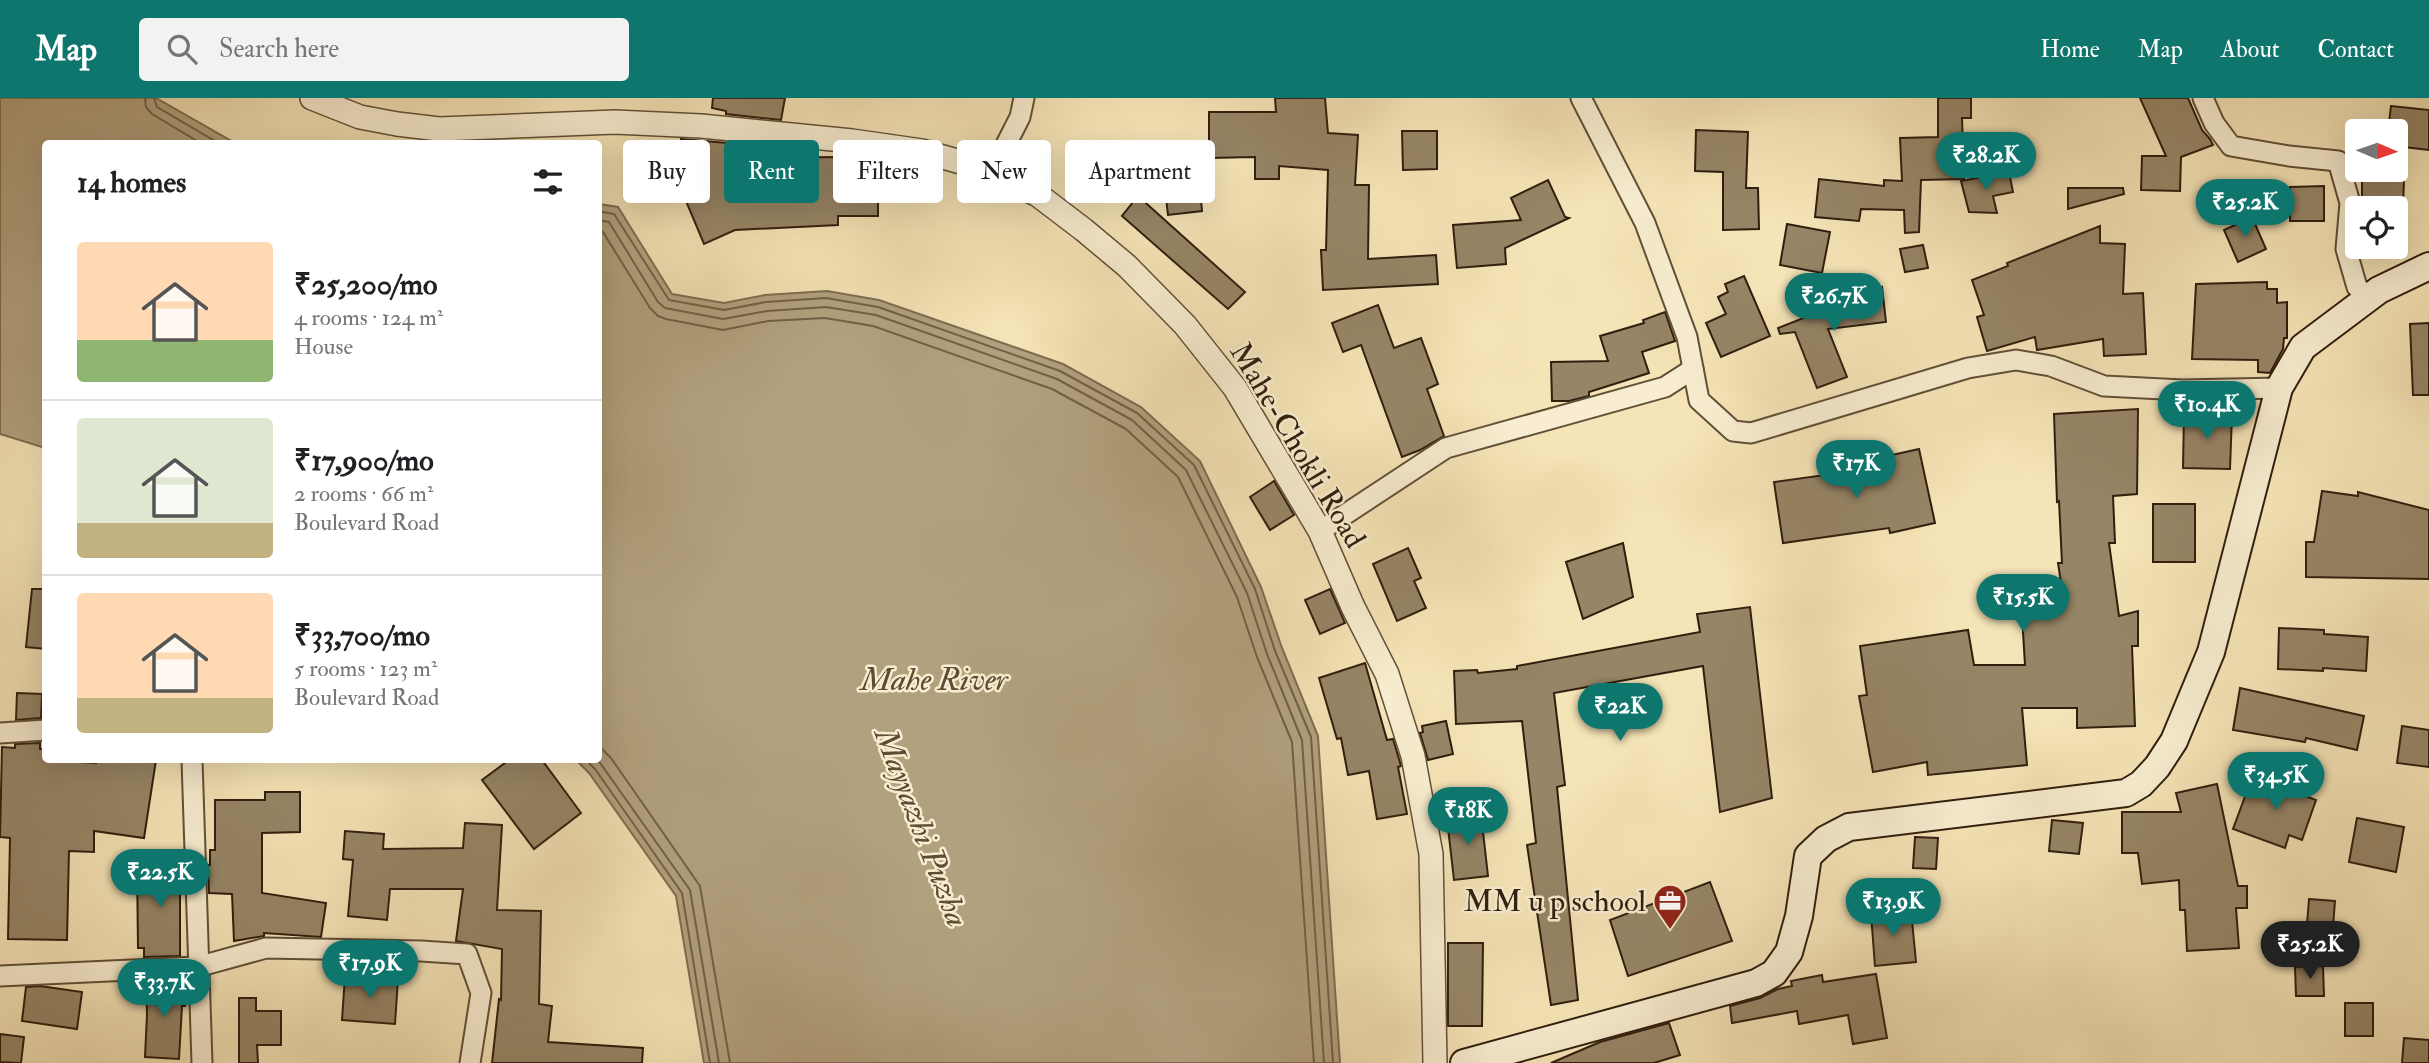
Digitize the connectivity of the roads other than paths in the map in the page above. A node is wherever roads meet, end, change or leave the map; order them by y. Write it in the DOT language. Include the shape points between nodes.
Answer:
graph roads {
  1 [pos="312,98"];
  2 [pos="1024,98"];
  3 [pos="1581,98"];
  4 [pos="2203,98"];
  5 [pos="1008,140"];
  6 [pos="957,162"];
  7 [pos="1049,203"];
  8 [pos="2429,266"];
  9 [pos="2369,297"];
  10 [pos="1693,369"];
  11 [pos="2279,388"];
  12 [pos="1320,531"];
  13 [pos="42,730"];
  14 [pos="0,733"];
  15 [pos="192,763"];
  16 [pos="197,967"];
  17 [pos="0,976"];
  18 [pos="202,1063"];
  19 [pos="470,1063"];
  20 [pos="1435,1063"];
  21 [pos="1464,1063"];
  1 -- 6 [label="street, Mahe-Chokli Road" via="360,117 439,129 615,122 701,126 852,141 922,151"];
  2 -- 5 [label="street"];
  3 -- 10 [label="street" via="1644,223 1687,337"];
  4 -- 9 [label="street" via="2214,124 2231,146 2338,161 2350,203 2346,249 2357,287"];
  7 -- 12 [label="street, Mahe-Chokli Road" via="1126,266 1185,325 1234,387"];
  8 -- 9 [label="main road"];
  9 -- 11 [label="main road" via="2303,346"];
  10 -- 11 [label="street" via="1699,400 1733,431 1751,433 1968,368 2016,360 2051,366 2104,386"];
  10 -- 12 [label="street" via="1665,387 1446,448"];
  11 -- 21 [label="main road" via="2211,652 2174,740 2141,784 2126,793 1849,827 1808,856 1793,940 1774,973 1756,984"];
  12 -- 20 [label="street, Mahe-Chokli Road" via="1387,674 1413,756 1430,854"];
  13 -- 14 [label="street"];
  15 -- 16 [label="street"];
  16 -- 17 [label="street"];
  16 -- 18 [label="street"];
  16 -- 19 [label="street" via="266,948 467,954 481,993"];
}
